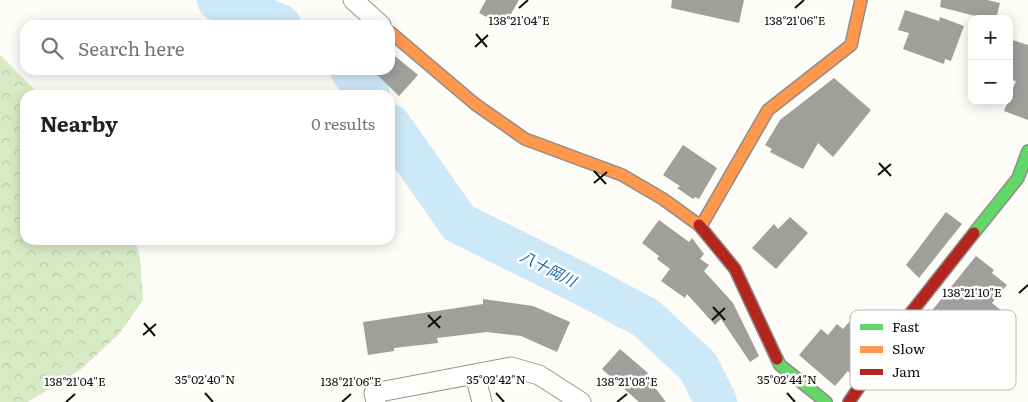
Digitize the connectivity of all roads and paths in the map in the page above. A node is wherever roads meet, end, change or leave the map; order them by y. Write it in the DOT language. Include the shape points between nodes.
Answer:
graph roads {
  1 [pos="353,0"];
  2 [pos="861,0"];
  3 [pos="375,20"];
  4 [pos="395,36"];
  5 [pos="1028,151"];
  6 [pos="701,226"];
  7 [pos="913,310"];
  8 [pos="475,375"];
  9 [pos="857,390"];
  10 [pos="376,402"];
  11 [pos="482,402"];
  12 [pos="580,402"];
  13 [pos="826,402"];
  14 [pos="849,402"];
  1 -- 3 [label="street"];
  2 -- 6 [label="street" via="851,45 768,110"];
  4 -- 6 [label="street" via="476,104 525,138 622,175 664,199"];
  5 -- 7 [label="street" via="1018,178"];
  6 -- 13 [label="street" via="735,269 780,365"];
  8 -- 10 [label="street" via="374,393"];
  8 -- 11 [label="street"];
  8 -- 12 [label="street" via="511,367 540,375"];
  9 -- 14 [label="street"];
}
